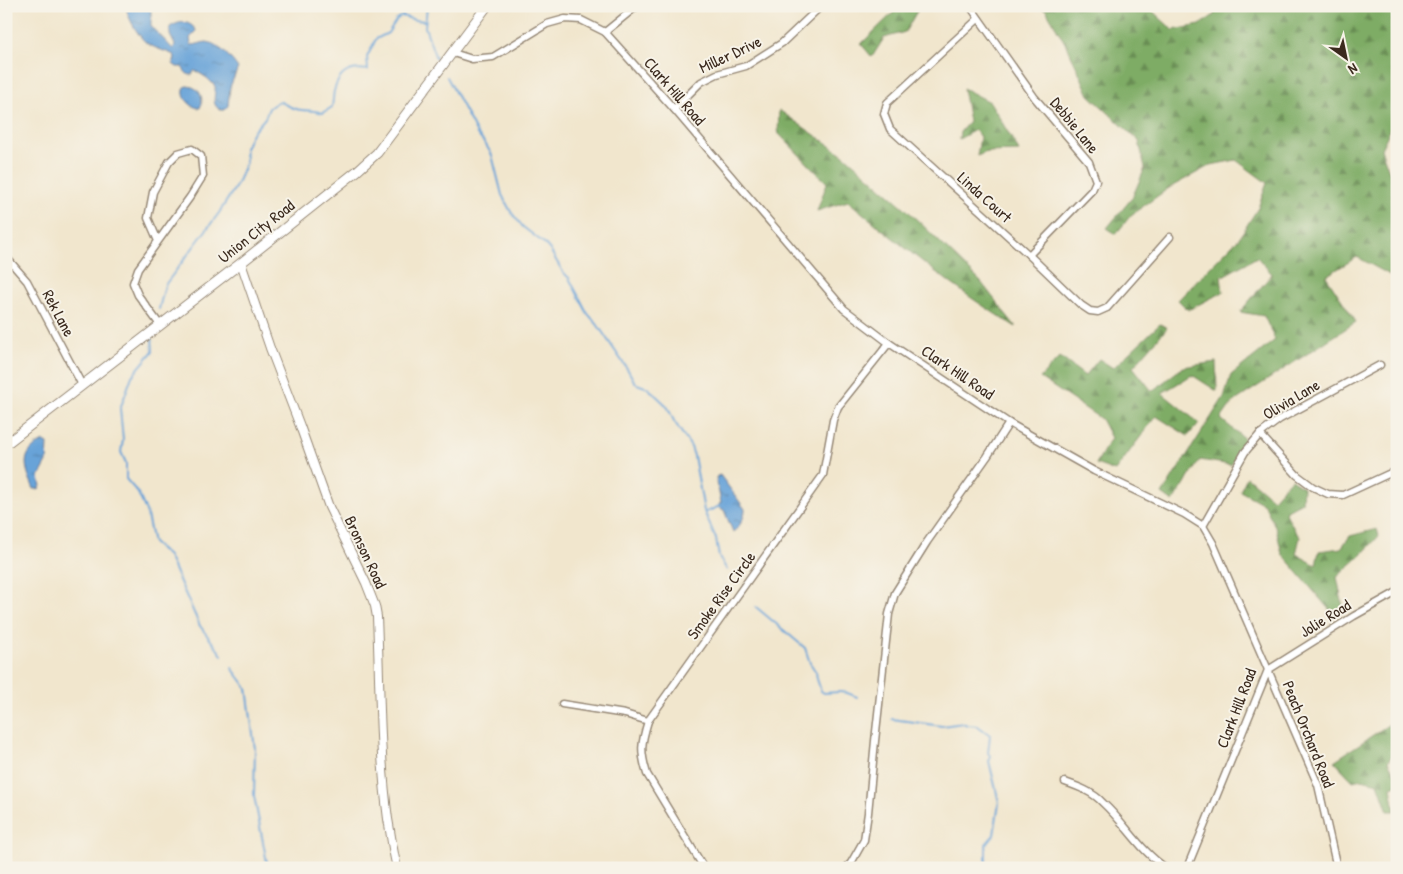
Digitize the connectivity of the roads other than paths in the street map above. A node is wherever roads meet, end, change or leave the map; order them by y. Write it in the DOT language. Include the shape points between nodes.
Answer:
graph roads {
  1 [pos="487,6"];
  2 [pos="637,6"];
  3 [pos="821,6"];
  4 [pos="970,6"];
  5 [pos="978,20"];
  6 [pos="605,32"];
  7 [pos="453,53"];
  8 [pos="674,109"];
  9 [pos="1170,237"];
  10 [pos="158,241"];
  11 [pos="1029,255"];
  12 [pos="6,257"];
  13 [pos="240,263"];
  14 [pos="160,325"];
  15 [pos="889,343"];
  16 [pos="1380,365"];
  17 [pos="82,385"];
  18 [pos="1009,423"];
  19 [pos="1260,434"];
  20 [pos="6,444"];
  21 [pos="1397,470"];
  22 [pos="1203,526"];
  23 [pos="1397,592"];
  24 [pos="1268,670"];
  25 [pos="562,704"];
  26 [pos="648,721"];
  27 [pos="1065,782"];
  28 [pos="397,868"];
  29 [pos="704,868"];
  30 [pos="846,868"];
  31 [pos="1166,868"];
  32 [pos="1187,868"];
  33 [pos="1337,868"];
  1 -- 7 [label="main road, Union City Road"];
  2 -- 6 [label="street"];
  3 -- 8 [label="street, Miller Drive" via="782,43 746,66 701,82"];
  4 -- 5 [label="street, Debbie Lane"];
  5 -- 11 [label="street, Debbie Lane" via="1035,98 1089,162 1096,181 1092,190"];
  5 -- 11 [label="street, Linda Court" via="887,103 884,114 890,129"];
  6 -- 7 [label="street, Clark Hill Road" via="581,20 565,19 547,24 493,57 472,59"];
  6 -- 8 [label="street, Clark Hill Road"];
  7 -- 13 [label="main road, Union City Road" via="377,153"];
  8 -- 15 [label="street, Clark Hill Road" via="844,309"];
  9 -- 11 [label="street, Linda Court" via="1107,308 1098,312 1081,305"];
  10 -- 10 [label="street" via="203,176 202,156 192,149 178,153 169,162 153,192 148,218"];
  10 -- 14 [label="street" via="138,269 133,283"];
  12 -- 17 [label="street, Rek Lane" via="27,281"];
  13 -- 14 [label="main road, Union City Road"];
  13 -- 28 [label="street, Bronson Road" via="329,507 375,606 384,787"];
  14 -- 17 [label="main road, Union City Road"];
  15 -- 18 [label="street, Clark Hill Road"];
  15 -- 26 [label="street, Smoke Rise Circle" via="838,408 818,482"];
  16 -- 19 [label="street, Olivia Lane" via="1280,419"];
  17 -- 20 [label="main road, Union City Road"];
  18 -- 22 [label="street, Clark Hill Road" via="1094,471"];
  18 -- 30 [label="street" via="895,593 889,614 864,840"];
  19 -- 21 [label="street" via="1297,475 1328,494 1343,495"];
  19 -- 22 [label="street, Olivia Lane" via="1245,452"];
  22 -- 24 [label="street, Clark Hill Road"];
  23 -- 24 [label="street, Jolie Road"];
  24 -- 32 [label="street, Clark Hill Road"];
  24 -- 33 [label="street, Peach Orchard Road" via="1318,785"];
  25 -- 26 [label="street"];
  26 -- 29 [label="street, Smoke Rise Circle" via="642,743 647,774"];
  27 -- 31 [label="street" via="1103,802 1143,849"];
}
